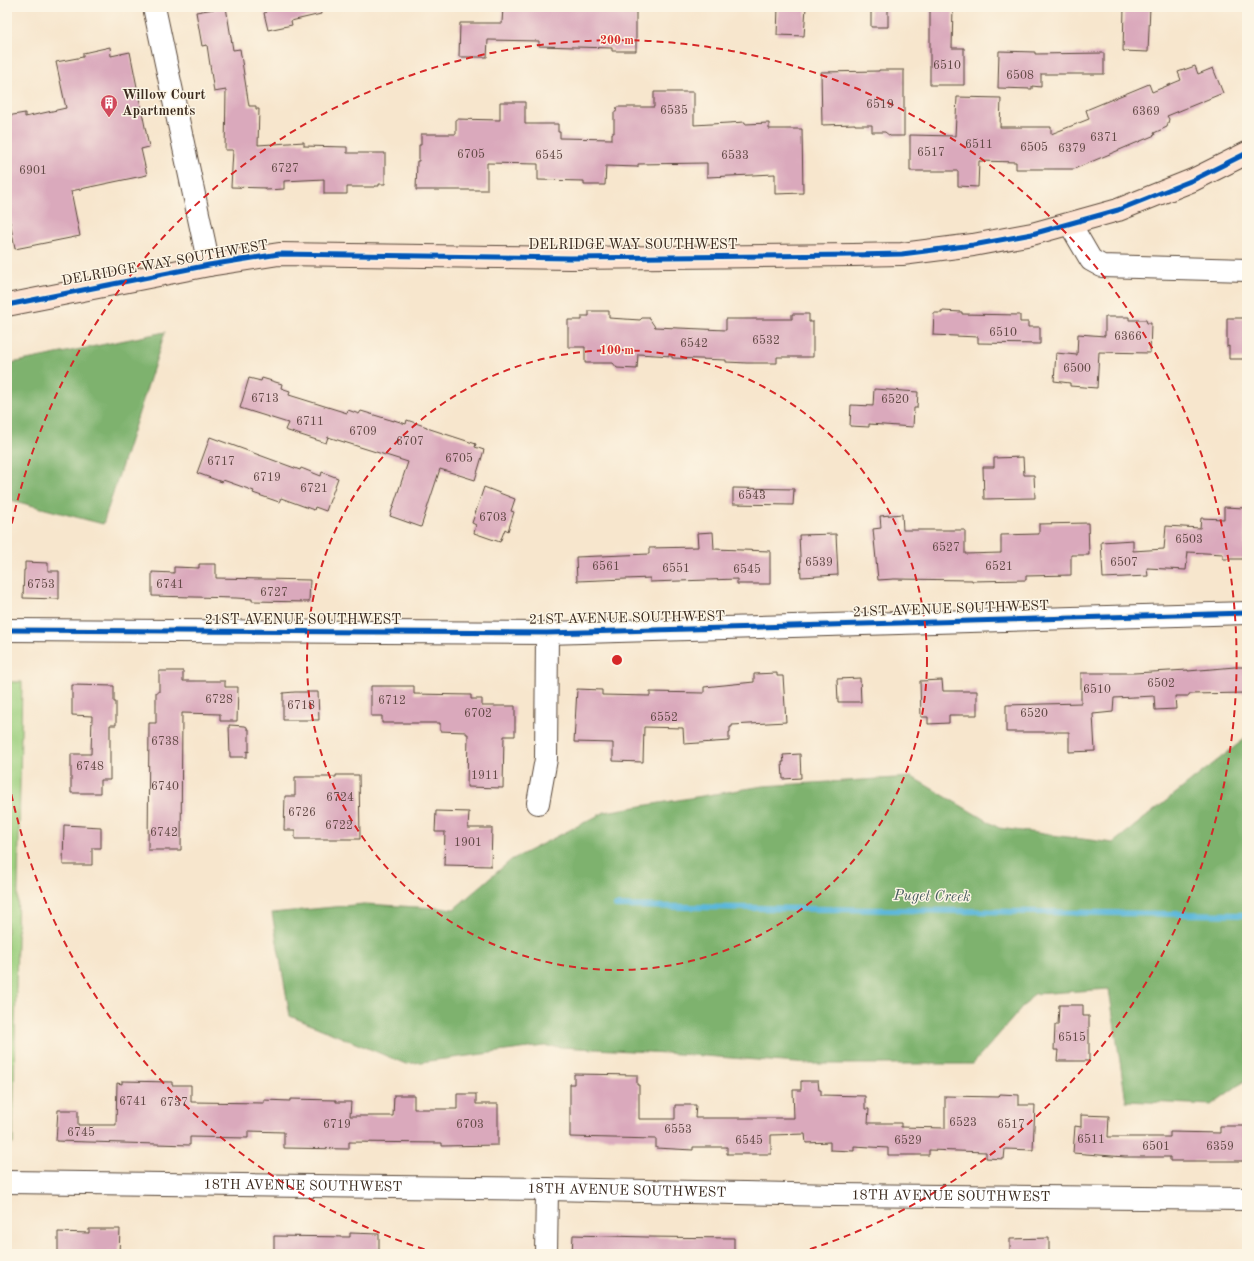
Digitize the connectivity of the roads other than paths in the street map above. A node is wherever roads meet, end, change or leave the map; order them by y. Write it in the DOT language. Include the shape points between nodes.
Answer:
graph roads {
  1 [pos="154,7"];
  2 [pos="1247,153"];
  3 [pos="1070,224"];
  4 [pos="209,265"];
  5 [pos="1247,270"];
  6 [pos="7,305"];
  7 [pos="1247,613"];
  8 [pos="7,630"];
  9 [pos="547,633"];
  10 [pos="538,803"];
  11 [pos="7,1182"];
  12 [pos="547,1189"];
  13 [pos="1247,1199"];
  14 [pos="546,1254"];
  1 -- 4 [label="street"];
  2 -- 3 [label="main road, DELRIDGE WAY SOUTHWEST" via="1118,210"];
  3 -- 4 [label="main road, DELRIDGE WAY SOUTHWEST" via="973,245 882,255 570,258 279,254"];
  3 -- 5 [label="street" via="1091,260 1102,266"];
  4 -- 6 [label="main road, DELRIDGE WAY SOUTHWEST"];
  7 -- 9 [label="street, 21ST AVENUE SOUTHWEST"];
  8 -- 9 [label="street, 21ST AVENUE SOUTHWEST"];
  9 -- 10 [label="street" via="546,759"];
  11 -- 12 [label="street, 18TH AVENUE SOUTHWEST"];
  12 -- 13 [label="street, 18TH AVENUE SOUTHWEST"];
  12 -- 14 [label="street"];
}
